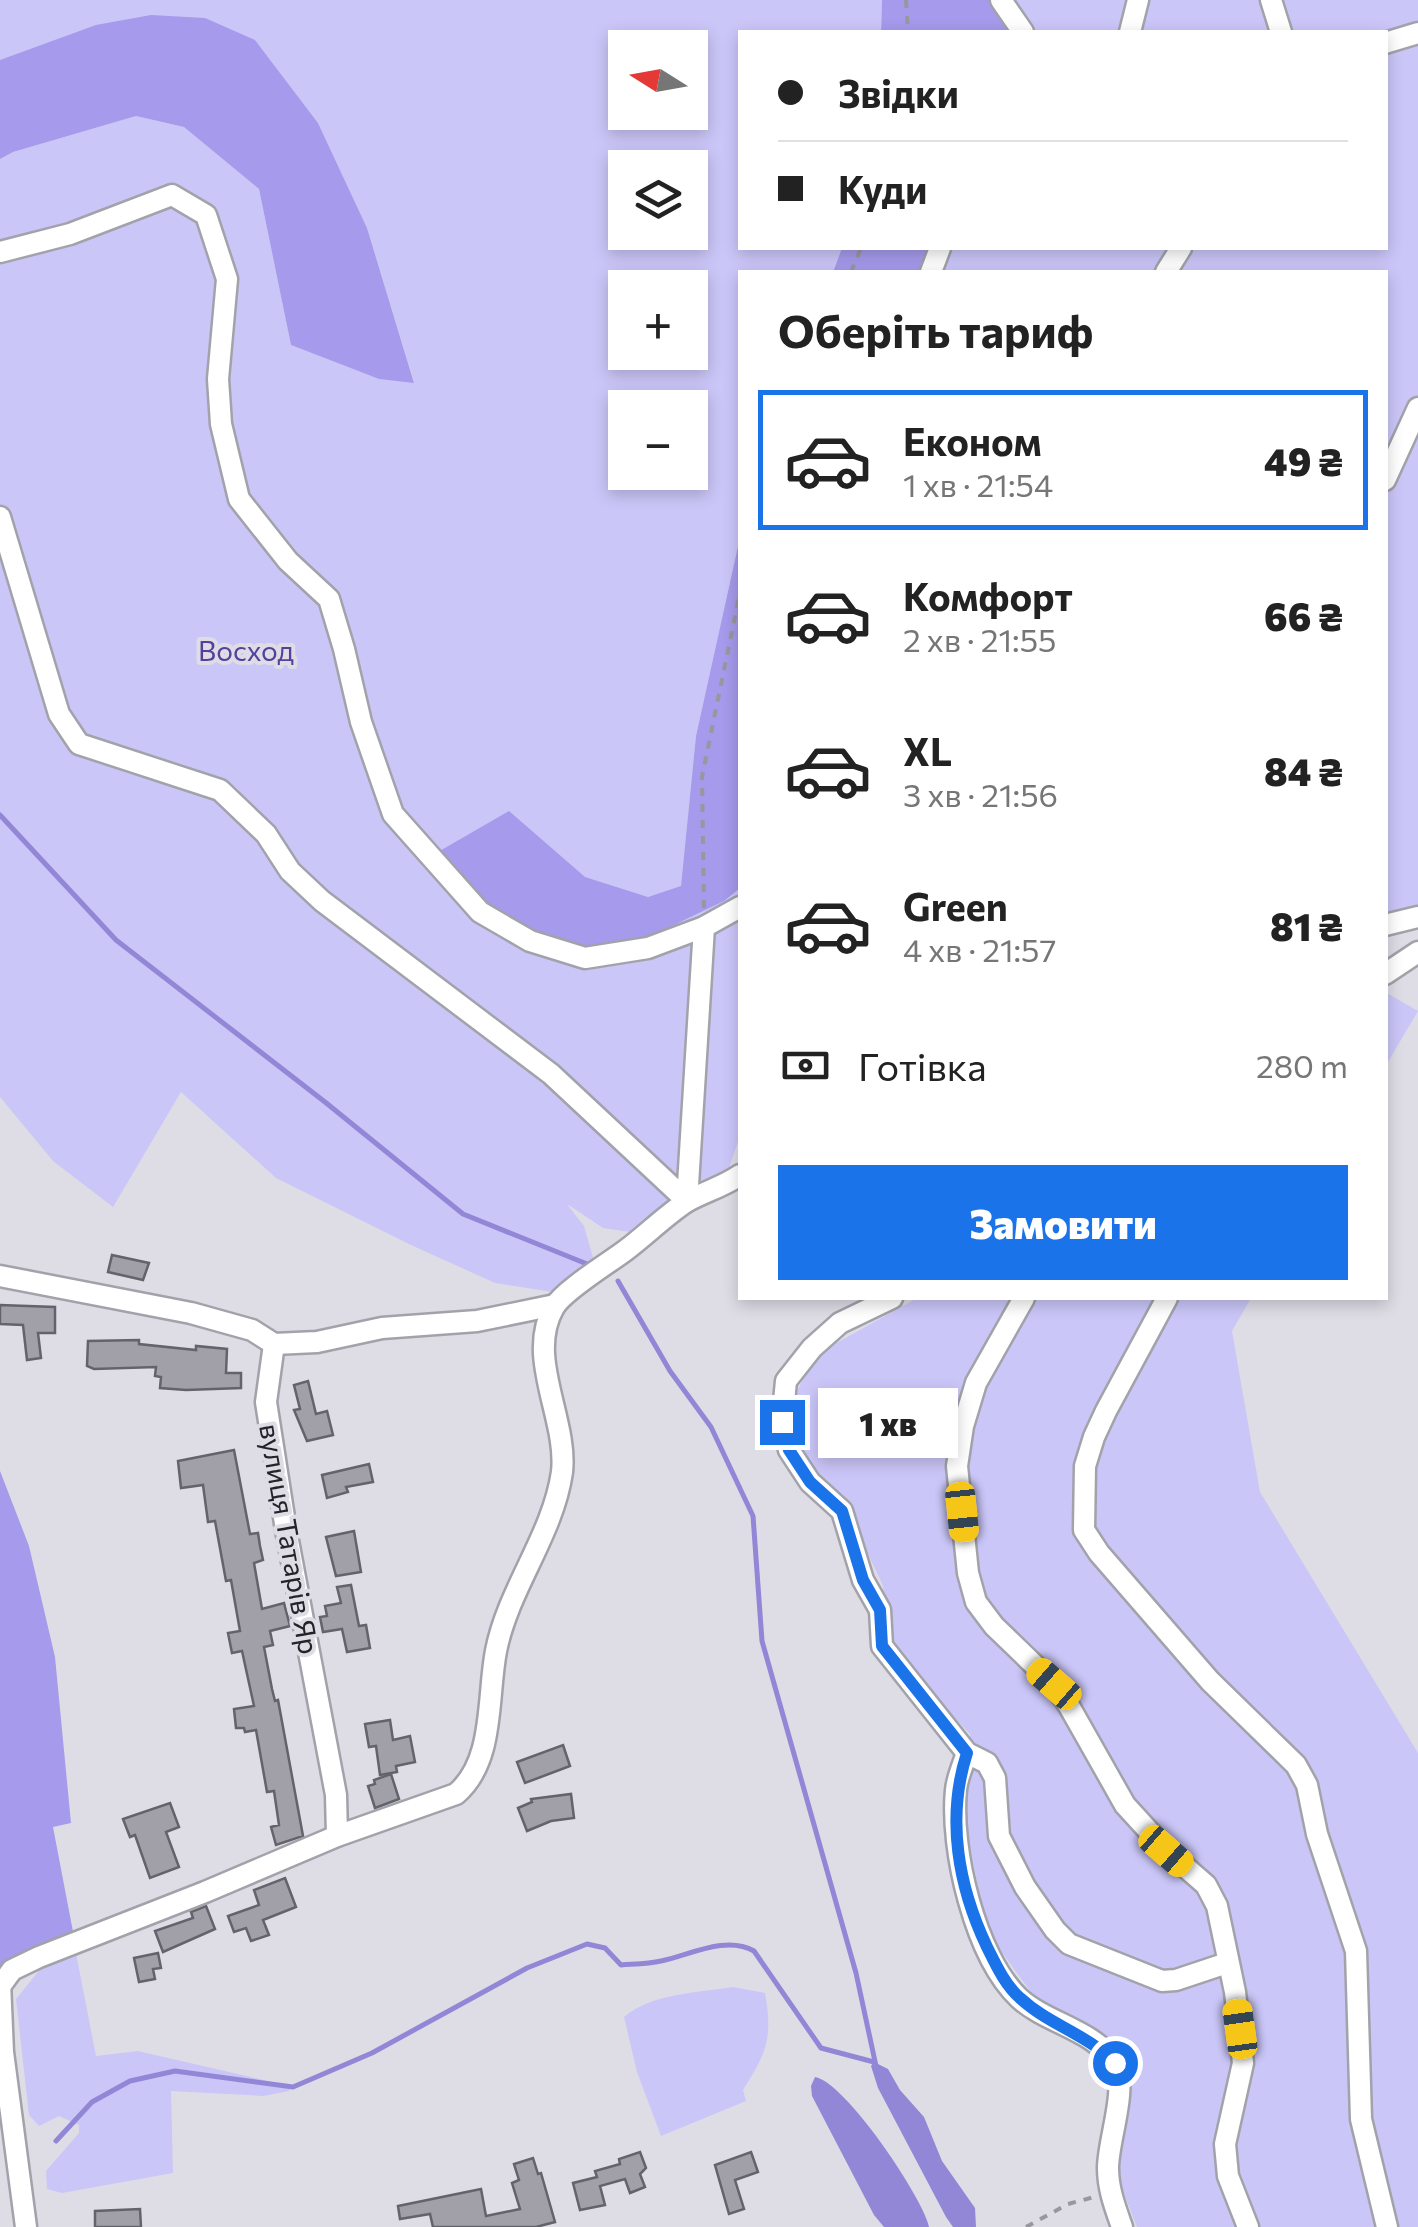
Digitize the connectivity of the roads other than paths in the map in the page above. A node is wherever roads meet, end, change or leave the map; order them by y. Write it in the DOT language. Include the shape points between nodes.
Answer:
graph roads {
  1 [pos="1001,0"];
  2 [pos="1138,0"];
  3 [pos="1271,0"];
  4 [pos="1022,30"];
  5 [pos="1130,30"];
  6 [pos="1280,30"];
  7 [pos="1418,34"];
  8 [pos="1388,42"];
  9 [pos="0,252"];
  10 [pos="1418,408"];
  11 [pos="1388,473"];
  12 [pos="0,517"];
  13 [pos="738,907"];
  14 [pos="1418,917"];
  15 [pos="1388,924"];
  16 [pos="704,927"];
  17 [pos="1418,952"];
  18 [pos="1388,972"];
  19 [pos="738,1176"];
  20 [pos="687,1201"];
  21 [pos="0,1276"];
  22 [pos="888,1300"];
  23 [pos="1023,1300"];
  24 [pos="1167,1300"];
  25 [pos="555,1305"];
  26 [pos="274,1344"];
  27 [pos="967,1753"];
  28 [pos="337,1836"];
  29 [pos="1227,1963"];
  30 [pos="0,1983"];
  31 [pos="26,2227"];
  32 [pos="1122,2227"];
  33 [pos="1248,2227"];
  34 [pos="1387,2227"];
  1 -- 4 [label="street"];
  2 -- 5 [label="street"];
  3 -- 6 [label="street"];
  7 -- 8 [label="street"];
  9 -- 16 [label="street" via="172,195 206,216 227,279 218,379 239,499 288,562 329,599 393,814 480,912 530,941 585,958 648,948"];
  10 -- 11 [label="street"];
  12 -- 20 [label="street" via="58,714 80,744 220,790 322,901 551,1074"];
  13 -- 16 [label="street"];
  14 -- 15 [label="street"];
  16 -- 20 [label="street"];
  17 -- 18 [label="street"];
  19 -- 20 [label="street"];
  20 -- 25 [label="street"];
  21 -- 26 [label="street" via="191,1313 252,1330"];
  22 -- 27 [label="street" via="840,1323 812,1348 786,1381 782,1422 789,1450 810,1482 842,1511 863,1580 880,1610 882,1646"];
  23 -- 29 [label="street" via="976,1383 963,1426 958,1466 976,1602 1054,1684 1124,1805 1206,1885 1217,1906"];
  24 -- 34 [label="street" via="1094,1437 1085,1466 1084,1530 1197,1667 1296,1765 1307,1785 1356,1951 1362,2119"];
  25 -- 26 [label="street" via="477,1322"];
  25 -- 28 [label="street" via="546,1359 562,1473 496,1647 479,1763 456,1794"];
  26 -- 28 [label="street, вулиця Татарів Яр" via="266,1402 336,1796"];
  27 -- 29 [label="street" via="986,1763 995,1778 1007,1856 1069,1944 1162,1981"];
  27 -- 32 [label="street" via="955,1818 964,1888 1000,1974 1018,1997 1115,2063 1119,2082 1108,2166"];
  28 -- 30 [label="street" via="39,1958"];
  29 -- 33 [label="street" via="1243,2064 1225,2144 1228,2176"];
  30 -- 31 [label="street"];
}
